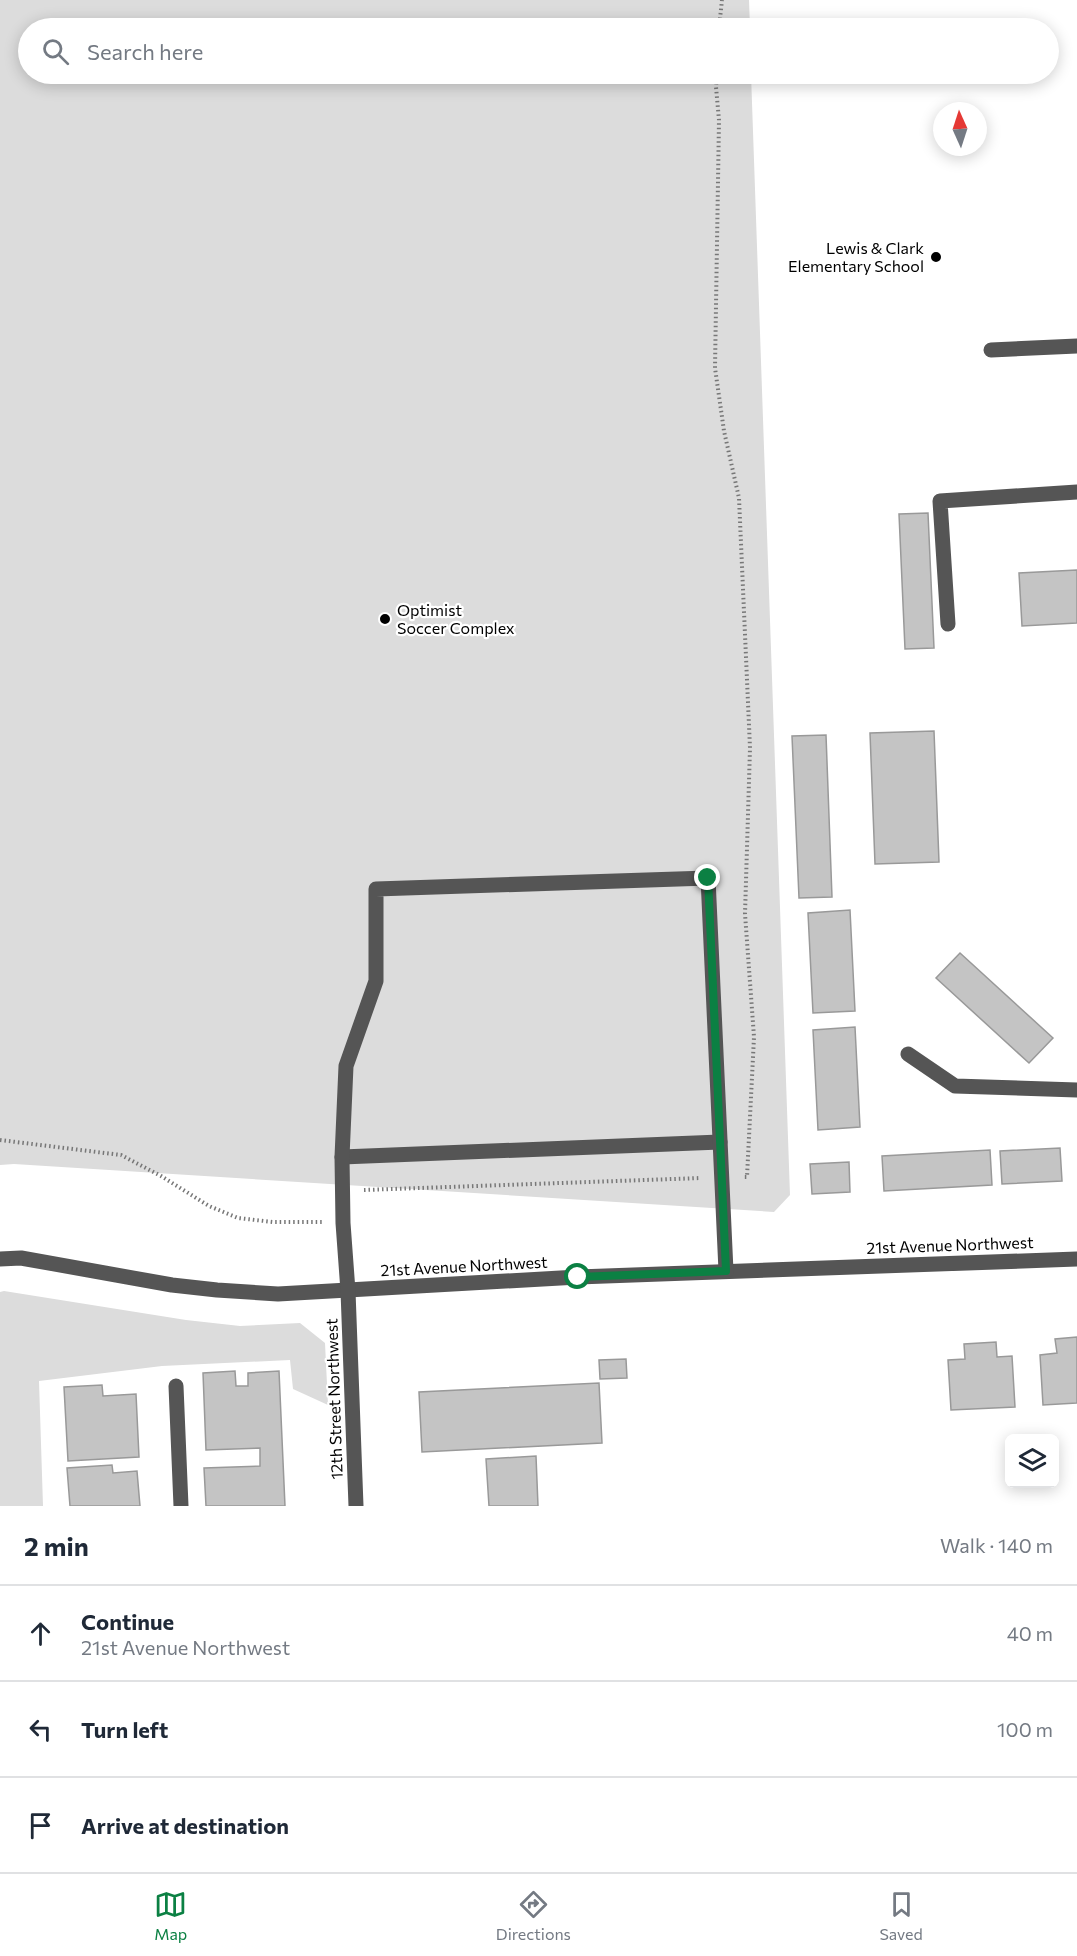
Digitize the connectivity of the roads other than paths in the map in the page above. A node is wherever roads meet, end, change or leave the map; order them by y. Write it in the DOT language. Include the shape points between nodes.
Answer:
graph roads {
  1 [pos="1077,346"];
  2 [pos="991,350"];
  3 [pos="1077,492"];
  4 [pos="948,624"];
  5 [pos="908,1054"];
  6 [pos="1077,1090"];
  7 [pos="720,1142"];
  8 [pos="342,1157"];
  9 [pos="0,1259"];
  10 [pos="1077,1259"];
  11 [pos="726,1271"];
  12 [pos="348,1291"];
  13 [pos="176,1386"];
  14 [pos="182,1506"];
  15 [pos="356,1506"];
  1 -- 2 [label="street"];
  3 -- 4 [label="street" via="939,501"];
  5 -- 6 [label="street" via="956,1086"];
  7 -- 8 [label="street"];
  7 -- 8 [label="street, 12th Street Northwest" via="708,878 376,889 376,981 346,1066"];
  7 -- 11 [label="street"];
  8 -- 12 [label="street, 12th Street Northwest"];
  9 -- 12 [label="street, 21st Avenue Northwest" via="21,1258 217,1290 278,1294"];
  10 -- 11 [label="street, 21st Avenue Northwest"];
  11 -- 12 [label="street, 21st Avenue Northwest"];
  12 -- 15 [label="street, 12th Street Northwest"];
  13 -- 14 [label="street"];
}
